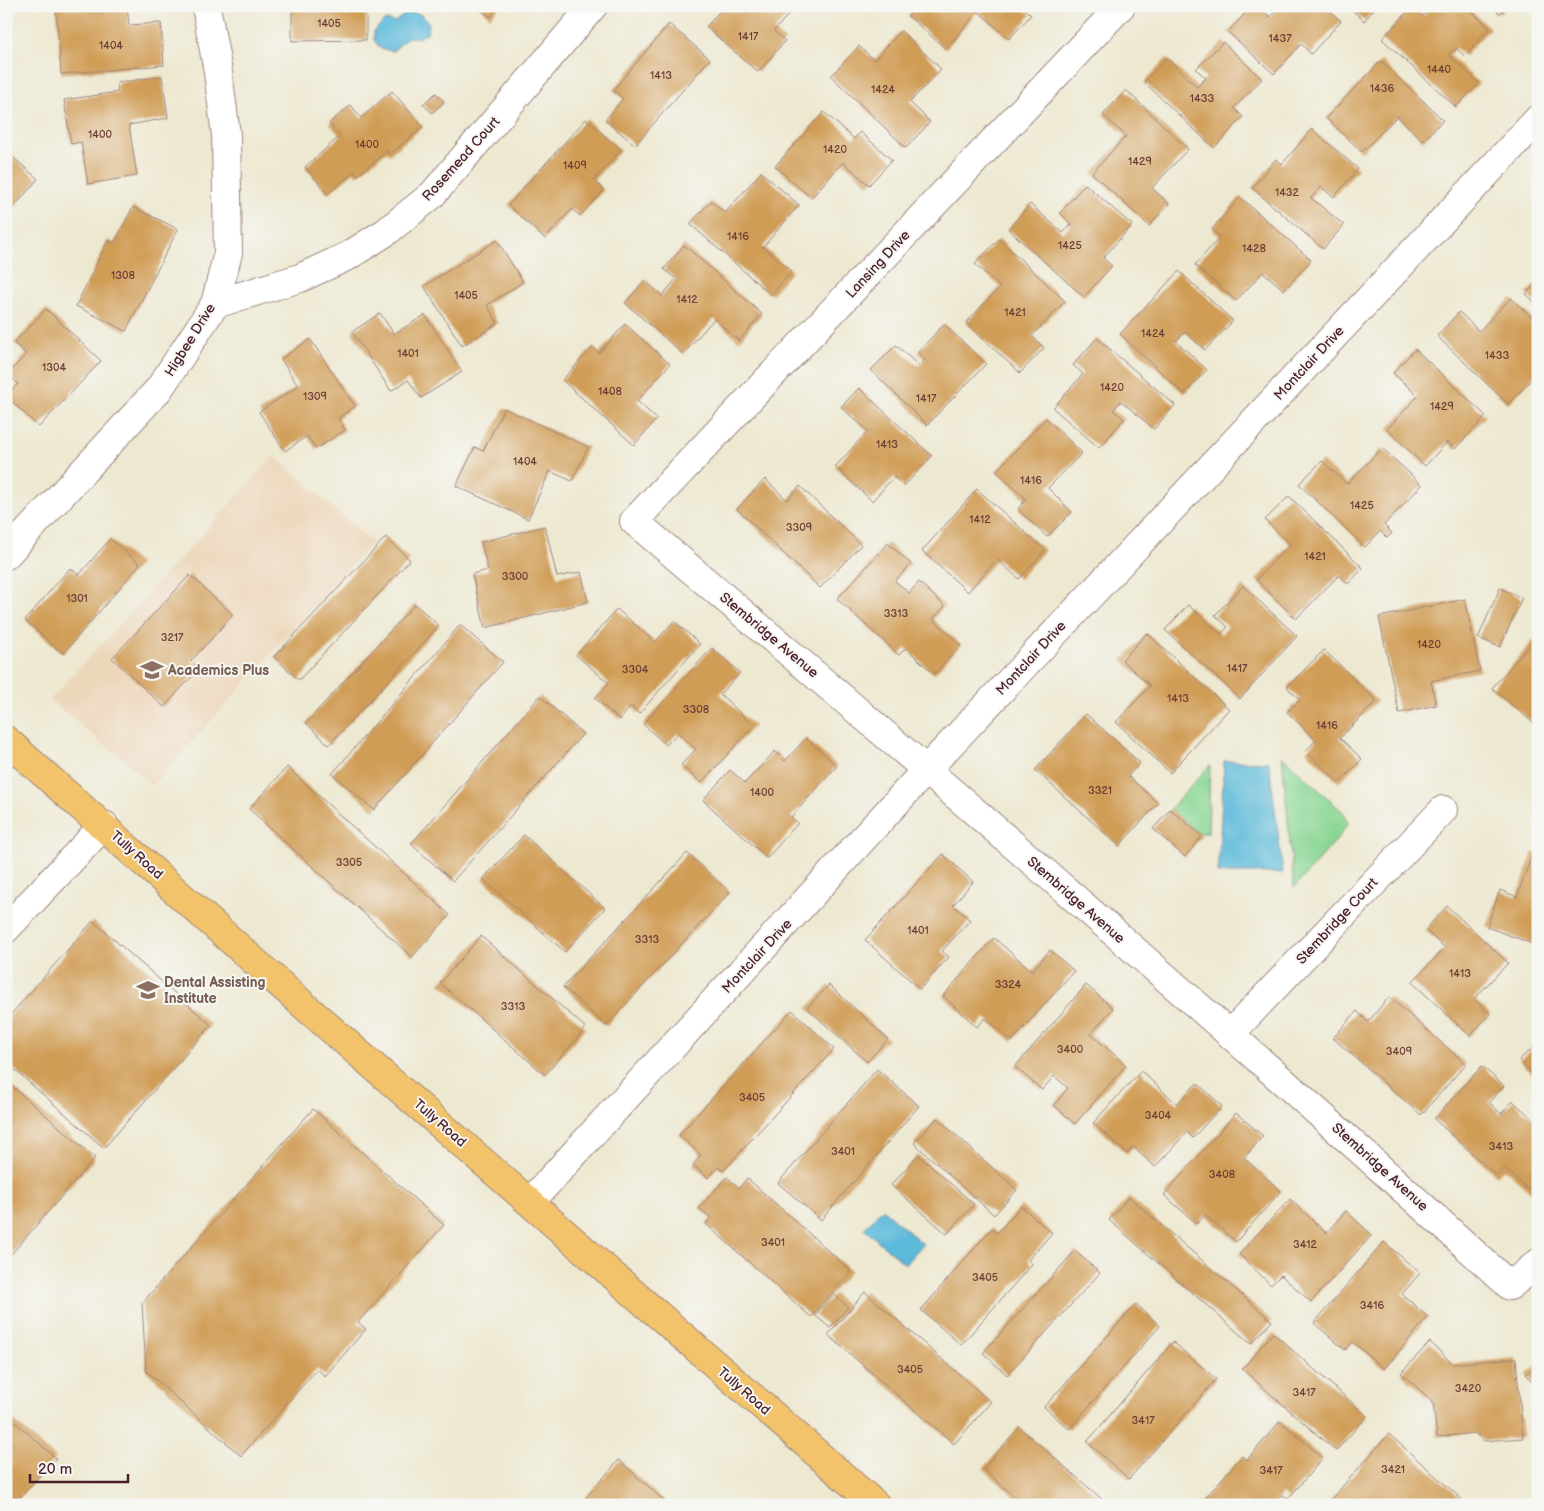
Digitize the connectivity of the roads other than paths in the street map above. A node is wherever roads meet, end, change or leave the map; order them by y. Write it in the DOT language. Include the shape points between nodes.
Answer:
graph roads {
  1 [pos="206,6"];
  2 [pos="593,6"];
  3 [pos="1121,6"];
  4 [pos="1538,119"];
  5 [pos="215,304"];
  6 [pos="634,522"];
  7 [pos="6,555"];
  8 [pos="6,740"];
  9 [pos="927,769"];
  10 [pos="1443,810"];
  11 [pos="104,825"];
  12 [pos="6,929"];
  13 [pos="1231,1033"];
  14 [pos="530,1202"];
  15 [pos="1538,1262"];
  16 [pos="876,1505"];
  1 -- 5 [label="street, Higbee Drive" via="226,135 228,253"];
  2 -- 5 [label="street, Rosemead Court" via="432,195 386,232 348,256 300,278"];
  3 -- 6 [label="street, Lansing Drive"];
  4 -- 9 [label="street, Montclair Drive"];
  5 -- 7 [label="street, Higbee Drive" via="159,389"];
  6 -- 9 [label="street, Stembridge Avenue"];
  8 -- 11 [label="main road, Tully Road"];
  9 -- 13 [label="street, Stembridge Avenue"];
  9 -- 14 [label="street, Montclair Drive"];
  10 -- 13 [label="street, Stembridge Court"];
  11 -- 12 [label="street"];
  11 -- 14 [label="main road, Tully Road" via="308,1009"];
  13 -- 15 [label="street, Stembridge Avenue" via="1510,1286"];
  14 -- 16 [label="main road, Tully Road"];
}
